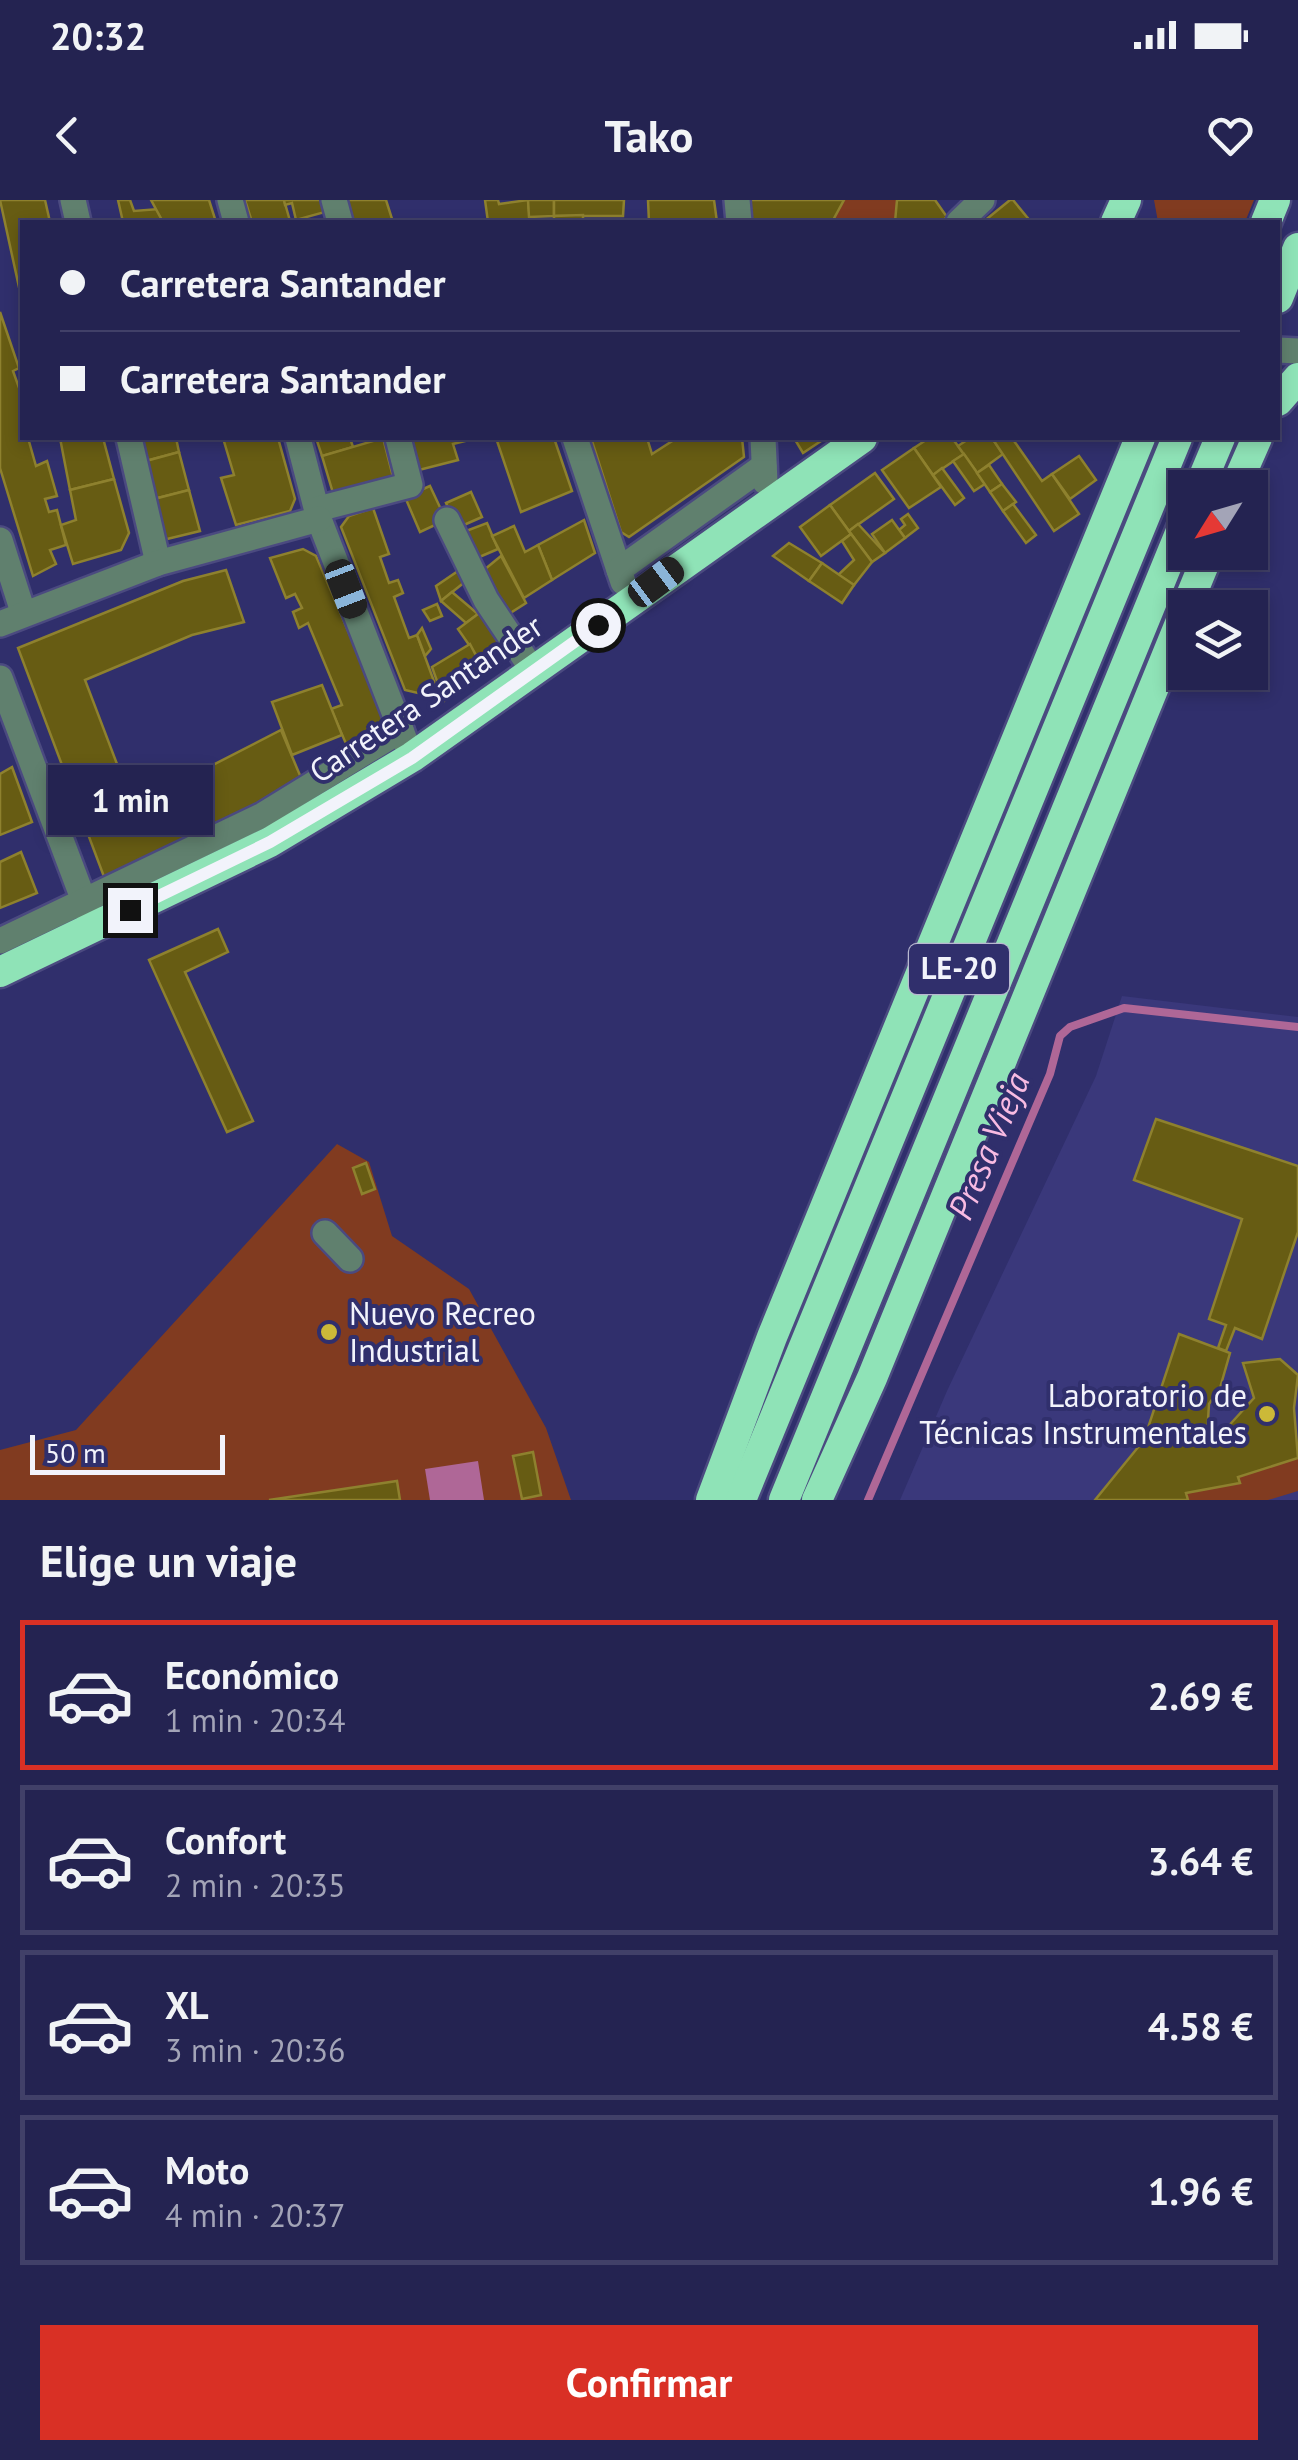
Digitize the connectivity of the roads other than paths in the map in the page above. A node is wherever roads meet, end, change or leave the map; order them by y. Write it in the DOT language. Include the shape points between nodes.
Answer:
graph roads {
  1 [pos="982,200"];
  2 [pos="961,220"];
  3 [pos="1298,248"];
  4 [pos="1280,293"];
  5 [pos="1298,378"];
  6 [pos="1280,399"];
  7 [pos="129,440"];
  8 [pos="299,440"];
  9 [pos="399,440"];
  10 [pos="576,440"];
  11 [pos="762,440"];
  12 [pos="859,440"];
  13 [pos="1139,440"];
  14 [pos="1176,440"];
  15 [pos="1219,440"];
  16 [pos="1256,440"];
  17 [pos="764,466"];
  18 [pos="1207,470"];
  19 [pos="1243,470"];
  20 [pos="766,502"];
  21 [pos="318,514"];
  22 [pos="446,520"];
  23 [pos="0,540"];
  24 [pos="158,563"];
  25 [pos="1168,563"];
  26 [pos="619,570"];
  27 [pos="630,601"];
  28 [pos="11,618"];
  29 [pos="1168,653"];
  30 [pos="534,672"];
  31 [pos="0,678"];
  32 [pos="407,744"];
  33 [pos="89,915"];
  34 [pos="0,941"];
  35 [pos="0,972"];
  36 [pos="324,1233"];
  37 [pos="350,1259"];
  38 [pos="711,1500"];
  39 [pos="742,1500"];
  40 [pos="784,1500"];
  41 [pos="817,1500"];
  1 -- 2 [label="street"];
  3 -- 4 [label="highway"];
  5 -- 6 [label="highway"];
  7 -- 24 [label="street"];
  8 -- 21 [label="street"];
  9 -- 21 [label="street" via="410,485"];
  10 -- 26 [label="street"];
  11 -- 17 [label="street"];
  12 -- 20 [label="highway, Carretera Santander"];
  13 -- 38 [label="highway"];
  14 -- 39 [label="highway, LE-20"];
  15 -- 18 [label="highway"];
  16 -- 19 [label="highway"];
  17 -- 20 [label="street"];
  17 -- 26 [label="street"];
  20 -- 27 [label="highway, Carretera Santander"];
  21 -- 24 [label="street"];
  21 -- 32 [label="street"];
  22 -- 30 [label="street" via="486,600"];
  23 -- 28 [label="street"];
  24 -- 28 [label="street"];
  25 -- 40 [label="highway, LE-20"];
  26 -- 27 [label="street"];
  27 -- 30 [label="highway, Carretera Santander"];
  29 -- 41 [label="highway"];
  30 -- 32 [label="highway, Carretera Santander"];
  31 -- 33 [label="street"];
  32 -- 33 [label="highway, Carretera Santander" via="270,842"];
  33 -- 34 [label="street, Carretera Santander"];
  33 -- 35 [label="highway, Carretera Santander"];
  36 -- 37 [label="street"];
}
